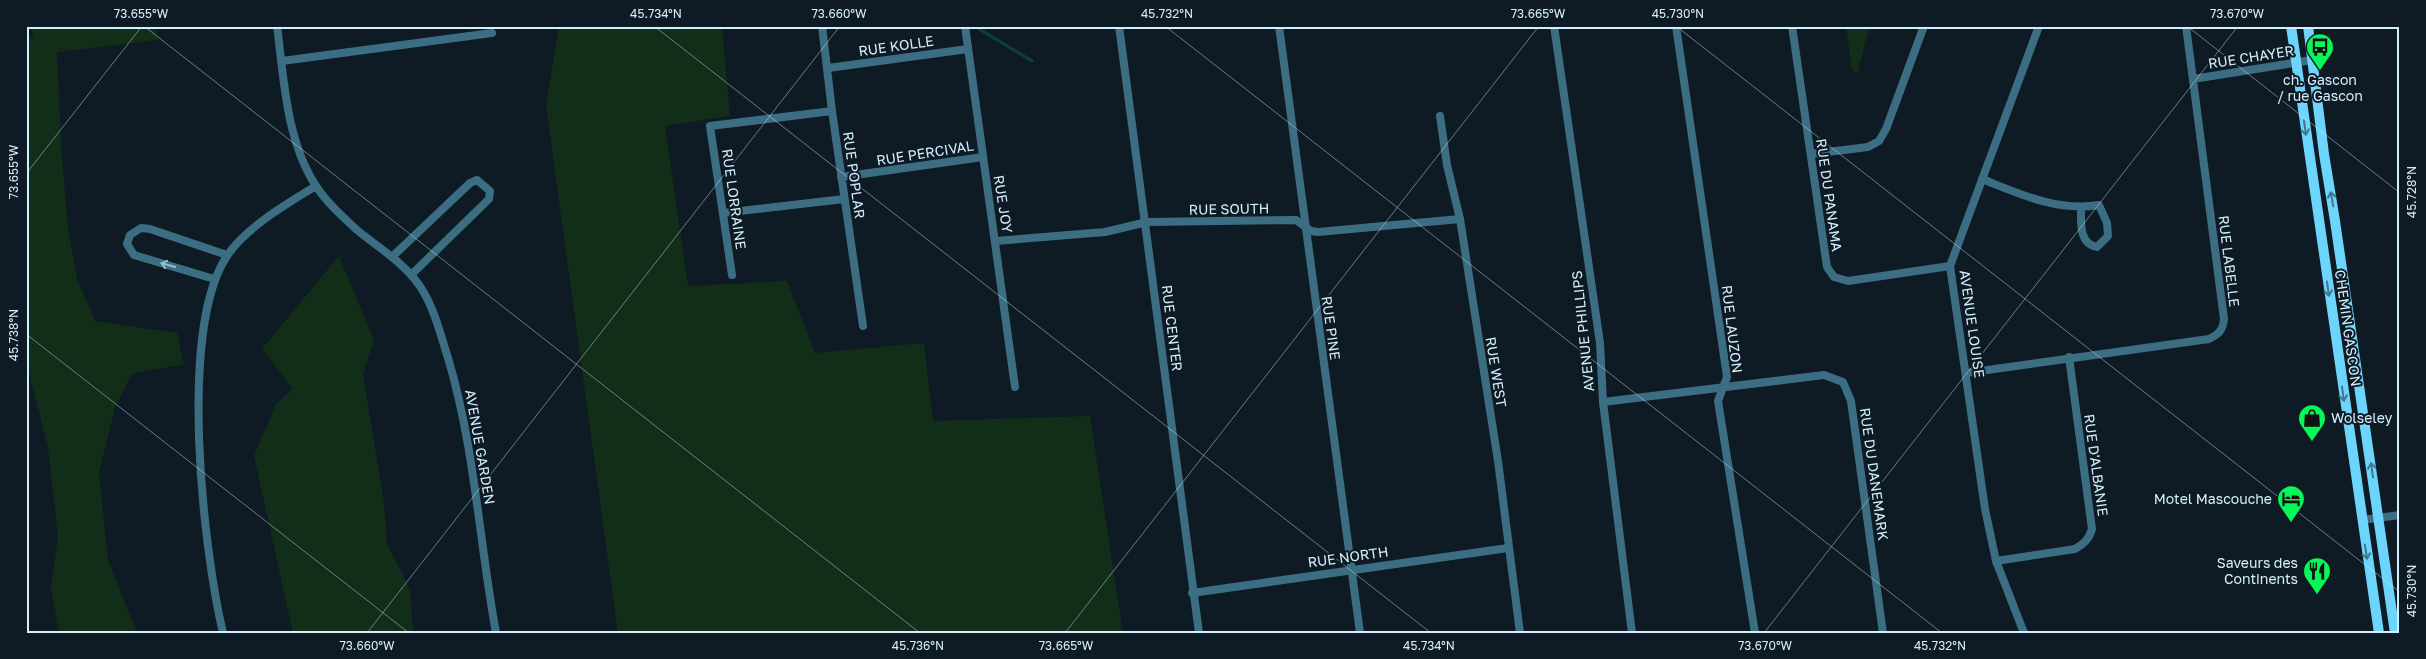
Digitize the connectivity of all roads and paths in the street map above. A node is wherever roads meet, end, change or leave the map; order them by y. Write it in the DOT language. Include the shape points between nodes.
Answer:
graph roads {
  1 [pos="277,26"];
  2 [pos="822,26"];
  3 [pos="965,26"];
  4 [pos="1119,26"];
  5 [pos="1280,26"];
  6 [pos="1554,26"];
  7 [pos="1676,26"];
  8 [pos="1792,26"];
  9 [pos="1924,26"];
  10 [pos="2039,26"];
  11 [pos="2186,26"];
  12 [pos="2291,26"];
  13 [pos="2308,26"];
  14 [pos="492,33"];
  15 [pos="968,49"];
  16 [pos="2312,60"];
  17 [pos="282,61"];
  18 [pos="2296,63"];
  19 [pos="828,68"];
  20 [pos="2193,79"];
  21 [pos="832,111"];
  22 [pos="1440,116"];
  23 [pos="1811,154"];
  24 [pos="983,157"];
  25 [pos="841,177"];
  26 [pos="1982,179"];
  27 [pos="316,186"];
  28 [pos="844,199"];
  29 [pos="2081,208"];
  30 [pos="724,213"];
  31 [pos="1460,220"];
  32 [pos="1147,222"];
  33 [pos="1304,226"];
  34 [pos="996,241"];
  35 [pos="227,254"];
  36 [pos="392,257"];
  37 [pos="1950,266"];
  38 [pos="411,275"];
  39 [pos="732,275"];
  40 [pos="214,279"];
  41 [pos="863,326"];
  42 [pos="2069,358"];
  43 [pos="1966,372"];
  44 [pos="1015,387"];
  45 [pos="1722,388"];
  46 [pos="1603,402"];
  47 [pos="2400,515"];
  48 [pos="2379,518"];
  49 [pos="2362,520"];
  50 [pos="1508,548"];
  51 [pos="1996,560"];
  52 [pos="1351,569"];
  53 [pos="1192,593"];
  54 [pos="223,633"];
  55 [pos="496,633"];
  56 [pos="1199,633"];
  57 [pos="1360,633"];
  58 [pos="1520,633"];
  59 [pos="1632,633"];
  60 [pos="1754,633"];
  61 [pos="1883,633"];
  62 [pos="2024,633"];
  63 [pos="2378,633"];
  64 [pos="2395,633"];
  1 -- 17 [label="street, AVENUE GARDEN"];
  2 -- 19 [label="street, RUE POPLAR"];
  3 -- 15 [label="street, RUE JOY"];
  4 -- 32 [label="street, RUE CENTER"];
  5 -- 33 [label="street, RUE PINE"];
  6 -- 46 [label="street, AVENUE PHILLIPS" via="1600,343"];
  7 -- 45 [label="street, RUE LAUZON" via="1727,377"];
  8 -- 23 [label="street, RUE DU PANAMA"];
  9 -- 23 [label="street" via="1879,141 1868,147"];
  10 -- 26 [label="street, AVENUE LOUISE"];
  11 -- 20 [label="street, RUE LABELLE"];
  12 -- 18 [label="main road, CHEMIN GASCON"];
  13 -- 16 [label="main road, CHEMIN GASCON"];
  14 -- 17 [label="street"];
  15 -- 19 [label="street, RUE KOLLE"];
  15 -- 24 [label="street, RUE JOY"];
  16 -- 18 [label="street, RUE CHAYER"];
  48 -- 16 [label="main road, CHEMIN GASCON, one-way"];
  17 -- 27 [label="street, AVENUE GARDEN" via="288,112 301,157"];
  18 -- 20 [label="street, RUE CHAYER"];
  18 -- 49 [label="main road, CHEMIN GASCON, one-way"];
  19 -- 21 [label="street, RUE POPLAR"];
  20 -- 42 [label="street, RUE LABELLE" via="2223,327 2209,340"];
  21 -- 25 [label="street, RUE POPLAR"];
  21 -- 30 [label="street, RUE LORRAINE" via="710,126"];
  22 -- 31 [label="street, RUE WEST"];
  23 -- 37 [label="street, RUE DU PANAMA" via="1827,267 1834,277 1848,281"];
  24 -- 25 [label="street, RUE PERCIVAL"];
  24 -- 34 [label="street, RUE JOY"];
  25 -- 28 [label="street, RUE POPLAR"];
  26 -- 29 [label="street" via="2041,203"];
  26 -- 37 [label="street, AVENUE LOUISE"];
  27 -- 35 [label="street" via="252,230"];
  27 -- 36 [label="street, AVENUE GARDEN" via="358,231"];
  28 -- 30 [label="street"];
  28 -- 41 [label="street, RUE POPLAR"];
  29 -- 29 [label="street" via="2099,205 2103,212 2108,236 2097,247 2084,239"];
  30 -- 39 [label="street, RUE LORRAINE"];
  31 -- 33 [label="street, RUE SOUTH" via="1318,232"];
  31 -- 50 [label="street, RUE WEST" via="1498,461"];
  32 -- 33 [label="street, RUE SOUTH" via="1296,220"];
  32 -- 34 [label="street, RUE SOUTH" via="1105,232"];
  32 -- 53 [label="street, RUE CENTER"];
  33 -- 52 [label="street, RUE PINE"];
  34 -- 44 [label="street, RUE JOY"];
  35 -- 40 [label="street"];
  40 -- 35 [label="street, one-way" via="134,256 127,244 130,235 141,228 150,229"];
  36 -- 38 [label="street, AVENUE GARDEN"];
  36 -- 38 [label="street" via="470,183 477,180 487,187 490,199"];
  37 -- 43 [label="street, AVENUE LOUISE"];
  38 -- 55 [label="street, AVENUE GARDEN" via="430,306 454,380 476,485"];
  40 -- 54 [label="street" via="204,317 199,426 201,485"];
  42 -- 43 [label="street, RUE LABELLE"];
  42 -- 51 [label="street, RUE D'ALBANIE" via="2092,529 2090,536 2075,549"];
  43 -- 51 [label="street, AVENUE LOUISE" via="1985,509"];
  45 -- 46 [label="street, RUE DU DANEMARK"];
  45 -- 60 [label="street, RUE LAUZON" via="1718,401"];
  45 -- 61 [label="street, RUE DU DANEMARK" via="1824,374 1843,382 1851,401"];
  46 -- 59 [label="street, AVENUE PHILLIPS"];
  47 -- 48 [label="street"];
  48 -- 49 [label="street"];
  48 -- 64 [label="main road, CHEMIN GASCON"];
  49 -- 63 [label="main road, CHEMIN GASCON, one-way"];
  50 -- 52 [label="street, RUE NORTH"];
  50 -- 58 [label="street, RUE WEST"];
  51 -- 62 [label="street, AVENUE LOUISE"];
  52 -- 53 [label="street, RUE NORTH"];
  52 -- 57 [label="street, RUE PINE"];
  53 -- 56 [label="street, RUE CENTER"];
}
